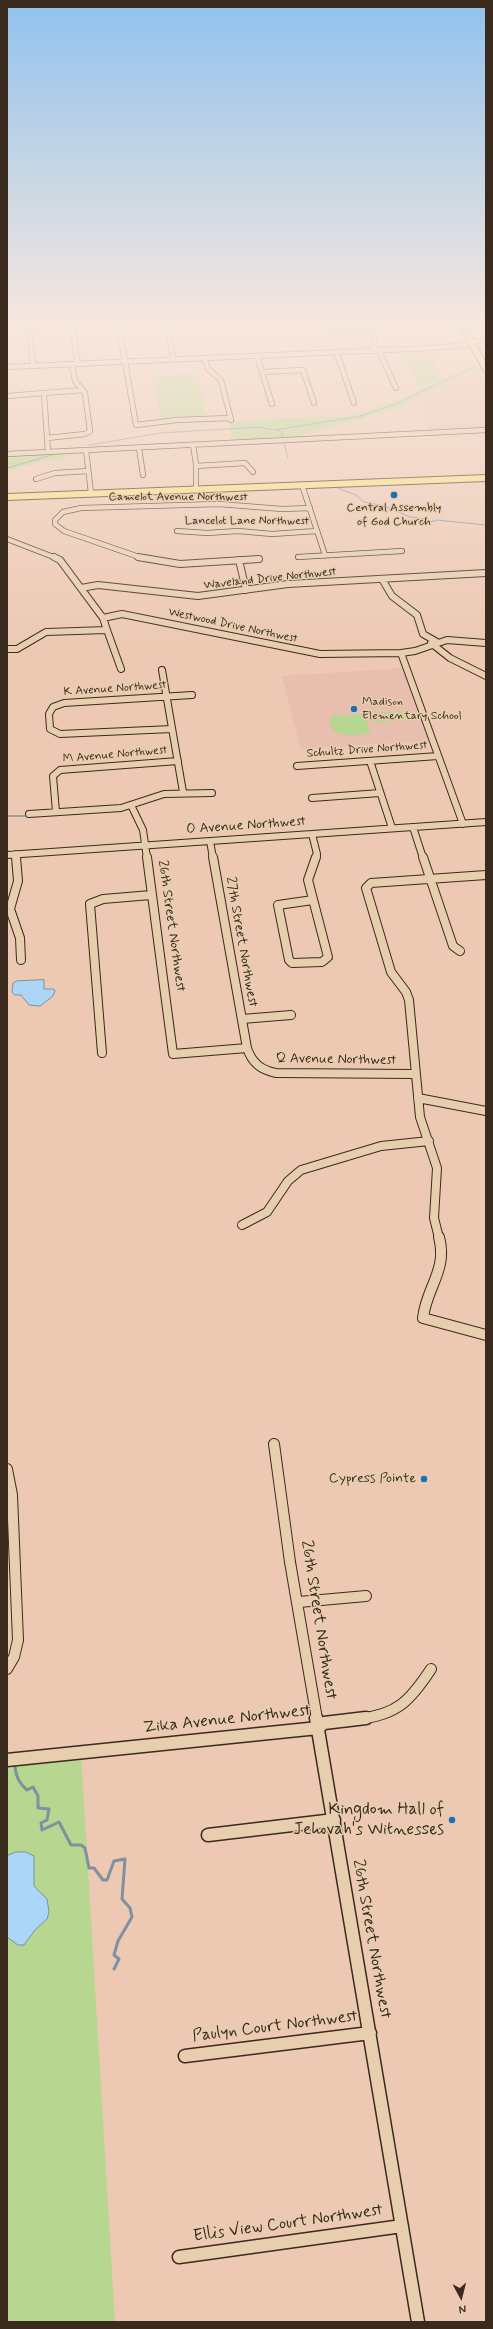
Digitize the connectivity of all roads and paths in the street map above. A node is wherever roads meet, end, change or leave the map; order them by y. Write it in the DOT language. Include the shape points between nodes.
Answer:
graph roads {
  1 [pos="46,430"];
  2 [pos="90,430"];
  3 [pos="486,430"];
  4 [pos="47,438"];
  5 [pos="193,445"];
  6 [pos="139,448"];
  7 [pos="86,450"];
  8 [pos="48,452"];
  9 [pos="7,454"];
  10 [pos="196,466"];
  11 [pos="88,471"];
  12 [pos="253,472"];
  13 [pos="143,475"];
  14 [pos="486,478"];
  15 [pos="36,479"];
  16 [pos="302,486"];
  17 [pos="196,489"];
  18 [pos="90,493"];
  19 [pos="7,497"];
  20 [pos="310,508"];
  21 [pos="177,531"];
  22 [pos="317,531"];
  23 [pos="7,539"];
  24 [pos="402,551"];
  25 [pos="325,555"];
  26 [pos="298,557"];
  27 [pos="259,559"];
  28 [pos="239,560"];
  29 [pos="486,573"];
  30 [pos="382,579"];
  31 [pos="81,588"];
  32 [pos="246,590"];
  33 [pos="103,618"];
  34 [pos="107,630"];
  35 [pos="422,634"];
  36 [pos="432,643"];
  37 [pos="486,644"];
  38 [pos="7,649"];
  39 [pos="401,653"];
  40 [pos="122,669"];
  41 [pos="162,670"];
  42 [pos="486,676"];
  43 [pos="192,695"];
  44 [pos="167,697"];
  45 [pos="172,729"];
  46 [pos="438,756"];
  47 [pos="178,761"];
  48 [pos="370,761"];
  49 [pos="297,766"];
  50 [pos="183,792"];
  51 [pos="212,793"];
  52 [pos="380,793"];
  53 [pos="312,798"];
  54 [pos="131,805"];
  55 [pos="56,812"];
  56 [pos="28,814"];
  57 [pos="486,822"];
  58 [pos="463,824"];
  59 [pos="413,827"];
  60 [pos="392,828"];
  61 [pos="312,834"];
  62 [pos="210,841"];
  63 [pos="145,845"];
  64 [pos="16,854"];
  65 [pos="7,855"];
  66 [pos="486,875"];
  67 [pos="430,879"];
  68 [pos="151,895"];
  69 [pos="313,900"];
  70 [pos="460,951"];
  71 [pos="21,960"];
  72 [pos="291,1015"];
  73 [pos="242,1019"];
  74 [pos="247,1048"];
  75 [pos="102,1053"];
  76 [pos="416,1074"];
  77 [pos="418,1098"];
  78 [pos="486,1111"];
  79 [pos="428,1141"];
  80 [pos="242,1225"];
  81 [pos="486,1335"];
  82 [pos="274,1444"];
  83 [pos="7,1469"];
  84 [pos="11,1572"];
  85 [pos="366,1596"];
  86 [pos="299,1602"];
  87 [pos="7,1669"];
  88 [pos="431,1669"];
  89 [pos="318,1728"];
  90 [pos="7,1760"];
  91 [pos="334,1820"];
  92 [pos="208,1835"];
  93 [pos="370,2033"];
  94 [pos="185,2056"];
  95 [pos="402,2226"];
  96 [pos="179,2257"];
  97 [pos="418,2322"];
  1 -- 4 [label="street"];
  2 -- 4 [label="street" via="85,434"];
  3 -- 5 [label="street"];
  4 -- 8 [label="street"];
  5 -- 6 [label="street"];
  5 -- 10 [label="street"];
  6 -- 7 [label="street"];
  6 -- 13 [label="street"];
  7 -- 8 [label="street"];
  7 -- 11 [label="street"];
  8 -- 9 [label="street"];
  10 -- 12 [label="street" via="245,463"];
  10 -- 17 [label="street"];
  11 -- 15 [label="street" via="55,473"];
  11 -- 18 [label="street"];
  14 -- 16 [label="main road"];
  16 -- 17 [label="main road"];
  16 -- 20 [label="street"];
  17 -- 18 [label="main road"];
  18 -- 19 [label="main road"];
  20 -- 22 [label="street"];
  20 -- 28 [label="street, Camelot Avenue Northwest" via="282,509 219,504 81,508 58,515 55,524 64,531 142,559 171,563"];
  21 -- 22 [label="street, Lancelot Lane Northwest" via="272,534"];
  22 -- 25 [label="street"];
  23 -- 31 [label="street" via="60,560"];
  24 -- 25 [label="street"];
  25 -- 26 [label="street"];
  27 -- 28 [label="street"];
  28 -- 32 [label="street"];
  29 -- 30 [label="street, Waveland Drive Northwest"];
  30 -- 32 [label="street, Waveland Drive Northwest" via="288,584"];
  30 -- 35 [label="street" via="394,600 417,615"];
  31 -- 32 [label="street, Waveland Drive Northwest" via="98,585 198,596"];
  31 -- 33 [label="street"];
  33 -- 34 [label="street"];
  33 -- 39 [label="street, Westwood Drive Northwest" via="122,614 316,654"];
  34 -- 38 [label="street" via="46,632 16,649"];
  34 -- 40 [label="street"];
  35 -- 36 [label="street"];
  35 -- 36 [label="street"];
  36 -- 37 [label="street, Westwood Drive Northwest"];
  36 -- 39 [label="street, Westwood Drive Northwest" via="415,651"];
  36 -- 42 [label="street" via="450,658"];
  39 -- 46 [label="street"];
  41 -- 44 [label="street"];
  43 -- 44 [label="street, K Avenue Northwest"];
  44 -- 45 [label="street"];
  44 -- 45 [label="street, K Avenue Northwest" via="64,703 50,711 50,728 60,734"];
  45 -- 47 [label="street"];
  46 -- 48 [label="street, Schultz Drive Northwest"];
  46 -- 58 [label="street"];
  47 -- 50 [label="street"];
  47 -- 55 [label="street, M Avenue Northwest" via="67,769 55,774"];
  48 -- 49 [label="street, Schultz Drive Northwest"];
  48 -- 52 [label="street"];
  50 -- 51 [label="street"];
  50 -- 54 [label="street" via="154,795"];
  52 -- 53 [label="street"];
  52 -- 60 [label="street"];
  54 -- 55 [label="street" via="121,808"];
  54 -- 63 [label="street, 26th Street Northwest" via="143,830"];
  55 -- 56 [label="street"];
  57 -- 58 [label="street, O Avenue Northwest"];
  58 -- 59 [label="street, O Avenue Northwest"];
  59 -- 60 [label="street, O Avenue Northwest"];
  59 -- 67 [label="street"];
  60 -- 61 [label="street, O Avenue Northwest"];
  61 -- 62 [label="street, O Avenue Northwest"];
  61 -- 69 [label="street" via="317,854 308,880"];
  62 -- 63 [label="street, O Avenue Northwest"];
  62 -- 73 [label="street, 27th Street Northwest"];
  63 -- 64 [label="street, O Avenue Northwest"];
  63 -- 68 [label="street, 26th Street Northwest"];
  64 -- 65 [label="street, O Avenue Northwest"];
  64 -- 71 [label="street" via="18,882 10,909 20,938"];
  66 -- 67 [label="street"];
  67 -- 70 [label="street" via="453,946"];
  67 -- 76 [label="street" via="371,883 366,886 391,972 409,1000"];
  68 -- 74 [label="street, 26th Street Northwest" via="173,1054"];
  68 -- 75 [label="street" via="94,900 90,904"];
  69 -- 69 [label="street" via="328,960 292,963 289,960 278,905"];
  72 -- 73 [label="street"];
  73 -- 74 [label="street, 27th Street Northwest"];
  74 -- 76 [label="street, Q Avenue Northwest" via="257,1066 276,1073"];
  76 -- 77 [label="street"];
  77 -- 78 [label="street" via="436,1099"];
  77 -- 79 [label="street" via="420,1117"];
  79 -- 80 [label="street" via="381,1146 301,1170 289,1177 268,1211"];
  79 -- 81 [label="street" via="436,1168 434,1218 442,1256 441,1266 424,1307 423,1318"];
  82 -- 86 [label="street, 26th Street Northwest" via="290,1562"];
  83 -- 84 [label="street" via="12,1495"];
  84 -- 87 [label="street" via="18,1640 14,1657"];
  85 -- 86 [label="street"];
  86 -- 89 [label="street, 26th Street Northwest"];
  88 -- 89 [label="street, Zika Avenue Northwest" via="418,1689 392,1712 324,1723"];
  89 -- 90 [label="street, Zika Avenue Northwest"];
  89 -- 91 [label="street, 26th Street Northwest"];
  91 -- 92 [label="street"];
  91 -- 93 [label="street, 26th Street Northwest"];
  93 -- 94 [label="street, Paulyn Court Northwest"];
  93 -- 95 [label="street, 26th Street Northwest"];
  95 -- 96 [label="street, Ellis View Court Northwest"];
  95 -- 97 [label="street, 26th Street Northwest"];
}
